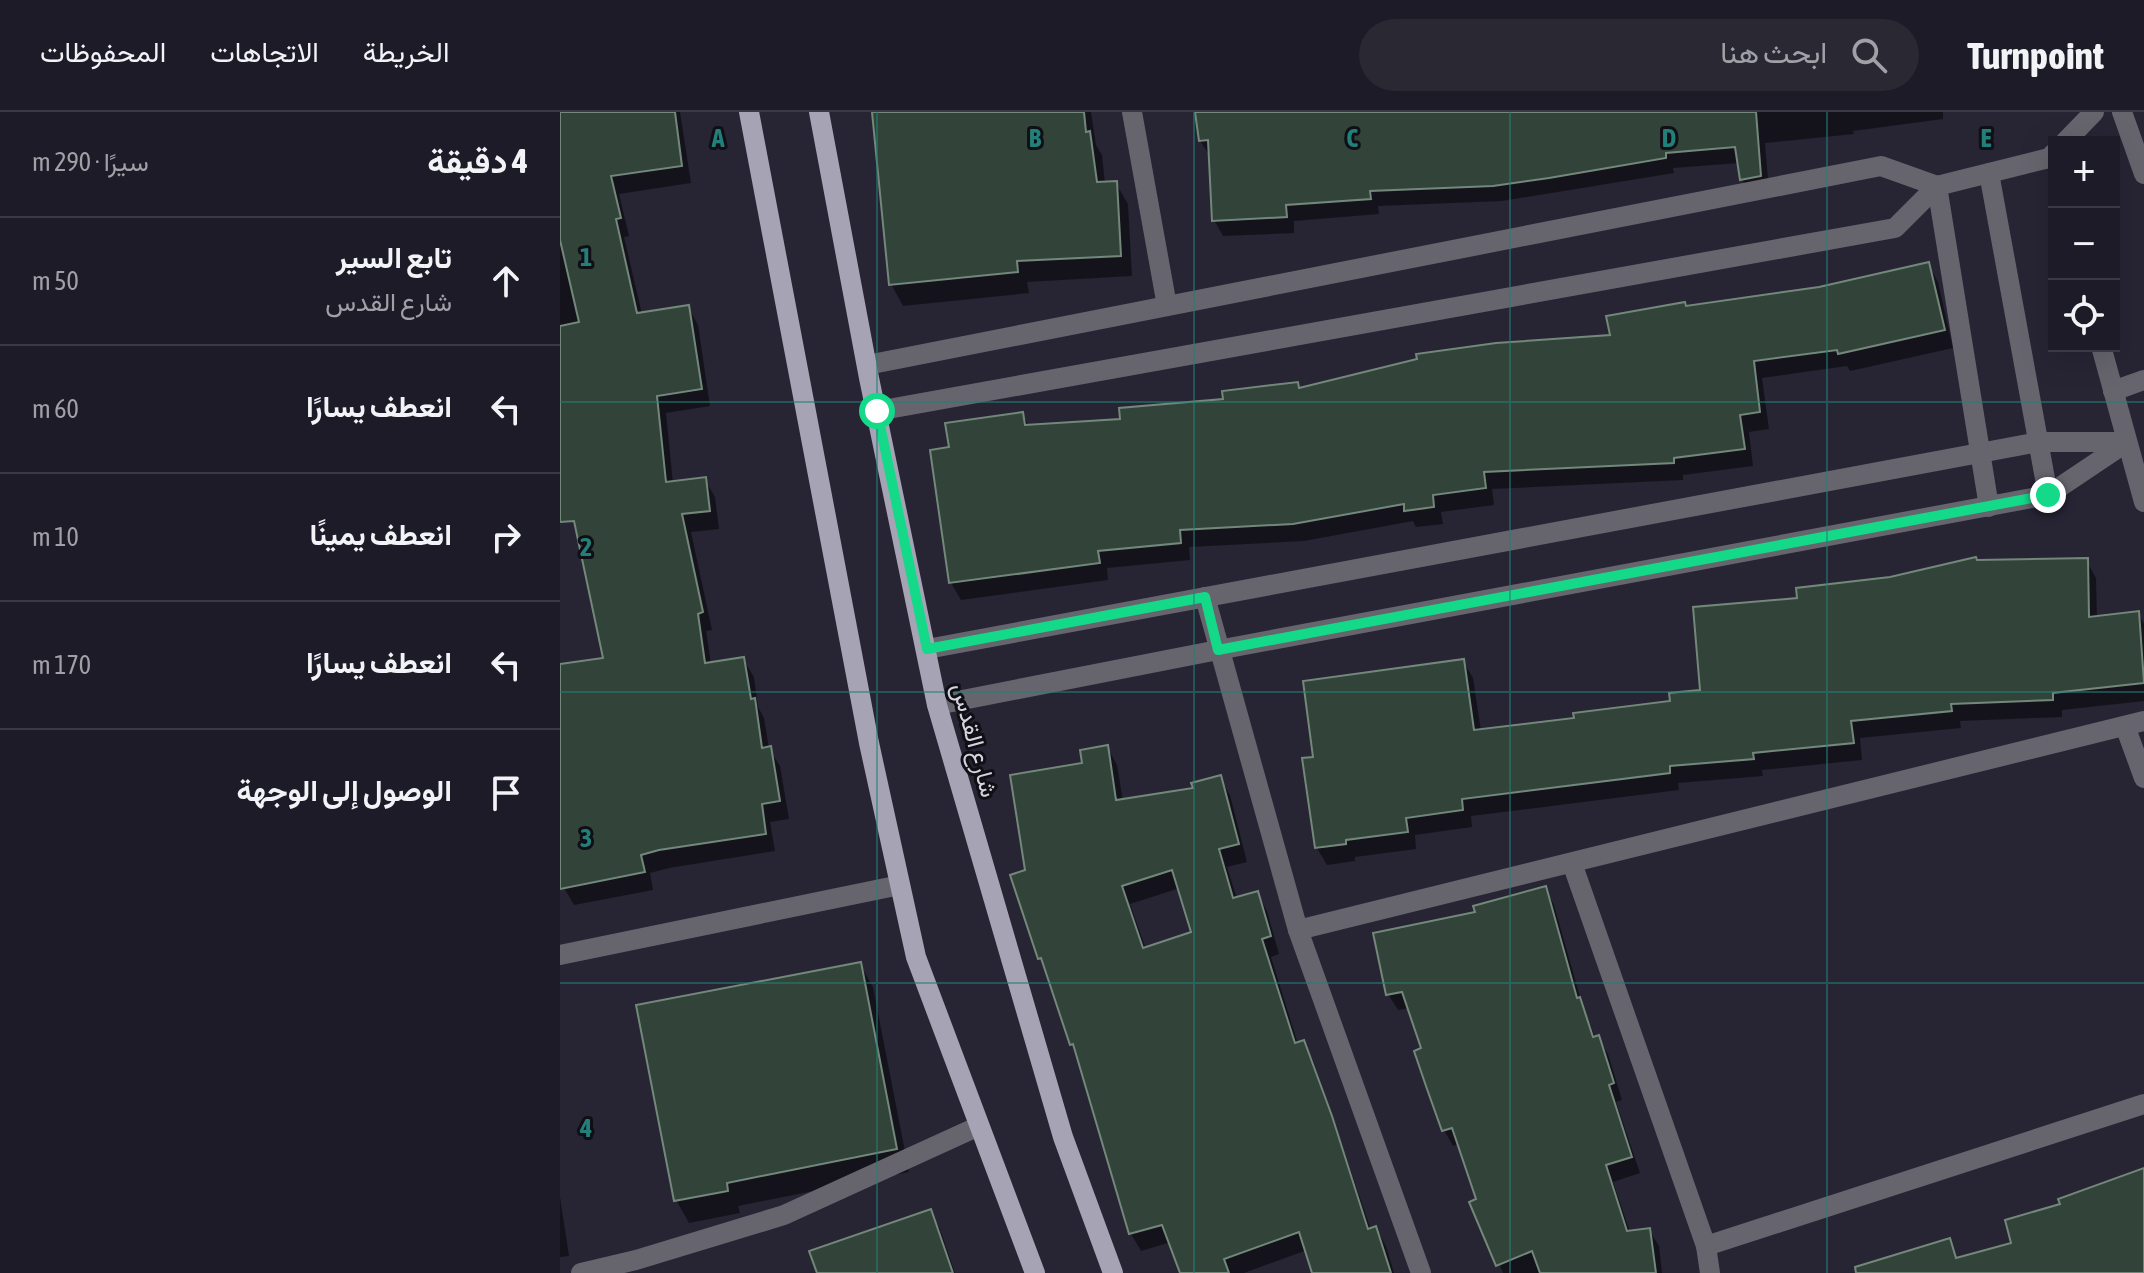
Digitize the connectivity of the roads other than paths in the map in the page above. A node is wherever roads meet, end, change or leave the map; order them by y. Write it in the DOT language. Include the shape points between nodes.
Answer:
graph roads {
  1 [pos="749,112"];
  2 [pos="819,112"];
  3 [pos="1132,112"];
  4 [pos="2094,112"];
  5 [pos="2122,112"];
  6 [pos="2071,136"];
  7 [pos="2048,163"];
  8 [pos="1989,173"];
  9 [pos="2144,174"];
  10 [pos="1937,186"];
  11 [pos="1167,306"];
  12 [pos="2103,352"];
  13 [pos="867,365"];
  14 [pos="2144,380"];
  15 [pos="2113,391"];
  16 [pos="877,411"];
  17 [pos="2039,442"];
  18 [pos="2127,442"];
  19 [pos="1982,452"];
  20 [pos="2048,495"];
  21 [pos="2144,502"];
  22 [pos="1989,507"];
  23 [pos="1205,597"];
  24 [pos="927,649"];
  25 [pos="1218,650"];
  26 [pos="937,705"];
  27 [pos="2134,723"];
  28 [pos="2144,778"];
  29 [pos="1572,863"];
  30 [pos="900,885"];
  31 [pos="1298,930"];
  32 [pos="560,955"];
  33 [pos="2144,1104"];
  34 [pos="979,1126"];
  35 [pos="1706,1246"];
  36 [pos="638,1266"];
  37 [pos="581,1273"];
  38 [pos="1035,1273"];
  39 [pos="1113,1273"];
  40 [pos="1421,1273"];
  41 [pos="1710,1273"];
  1 -- 30 [label="main road"];
  2 -- 13 [label="main road, شارع القدس"];
  3 -- 11 [label="street"];
  4 -- 6 [label="street"];
  5 -- 9 [label="street"];
  7 -- 8 [label="street"];
  8 -- 10 [label="street"];
  8 -- 17 [label="street"];
  10 -- 11 [label="street" via="1881,166"];
  10 -- 16 [label="street" via="1895,228"];
  10 -- 19 [label="street"];
  11 -- 13 [label="street"];
  12 -- 15 [label="street"];
  13 -- 16 [label="main road, شارع القدس"];
  14 -- 15 [label="street"];
  15 -- 18 [label="street"];
  16 -- 24 [label="main road, شارع القدس"];
  17 -- 18 [label="street"];
  17 -- 19 [label="street"];
  17 -- 20 [label="street"];
  18 -- 20 [label="street"];
  18 -- 21 [label="street"];
  19 -- 22 [label="street"];
  19 -- 23 [label="street"];
  20 -- 22 [label="street"];
  22 -- 25 [label="street"];
  23 -- 24 [label="street"];
  23 -- 25 [label="street"];
  24 -- 26 [label="main road, شارع القدس"];
  25 -- 26 [label="street"];
  25 -- 31 [label="street"];
  26 -- 39 [label="main road, شارع القدس" via="1063,1137"];
  27 -- 28 [label="street"];
  27 -- 29 [label="street"];
  29 -- 31 [label="street"];
  29 -- 35 [label="street"];
  30 -- 32 [label="street"];
  30 -- 34 [label="main road" via="916,957"];
  31 -- 40 [label="street"];
  33 -- 35 [label="street"];
  34 -- 36 [label="street" via="784,1215"];
  34 -- 38 [label="main road"];
  35 -- 41 [label="street"];
  36 -- 37 [label="street"];
}
